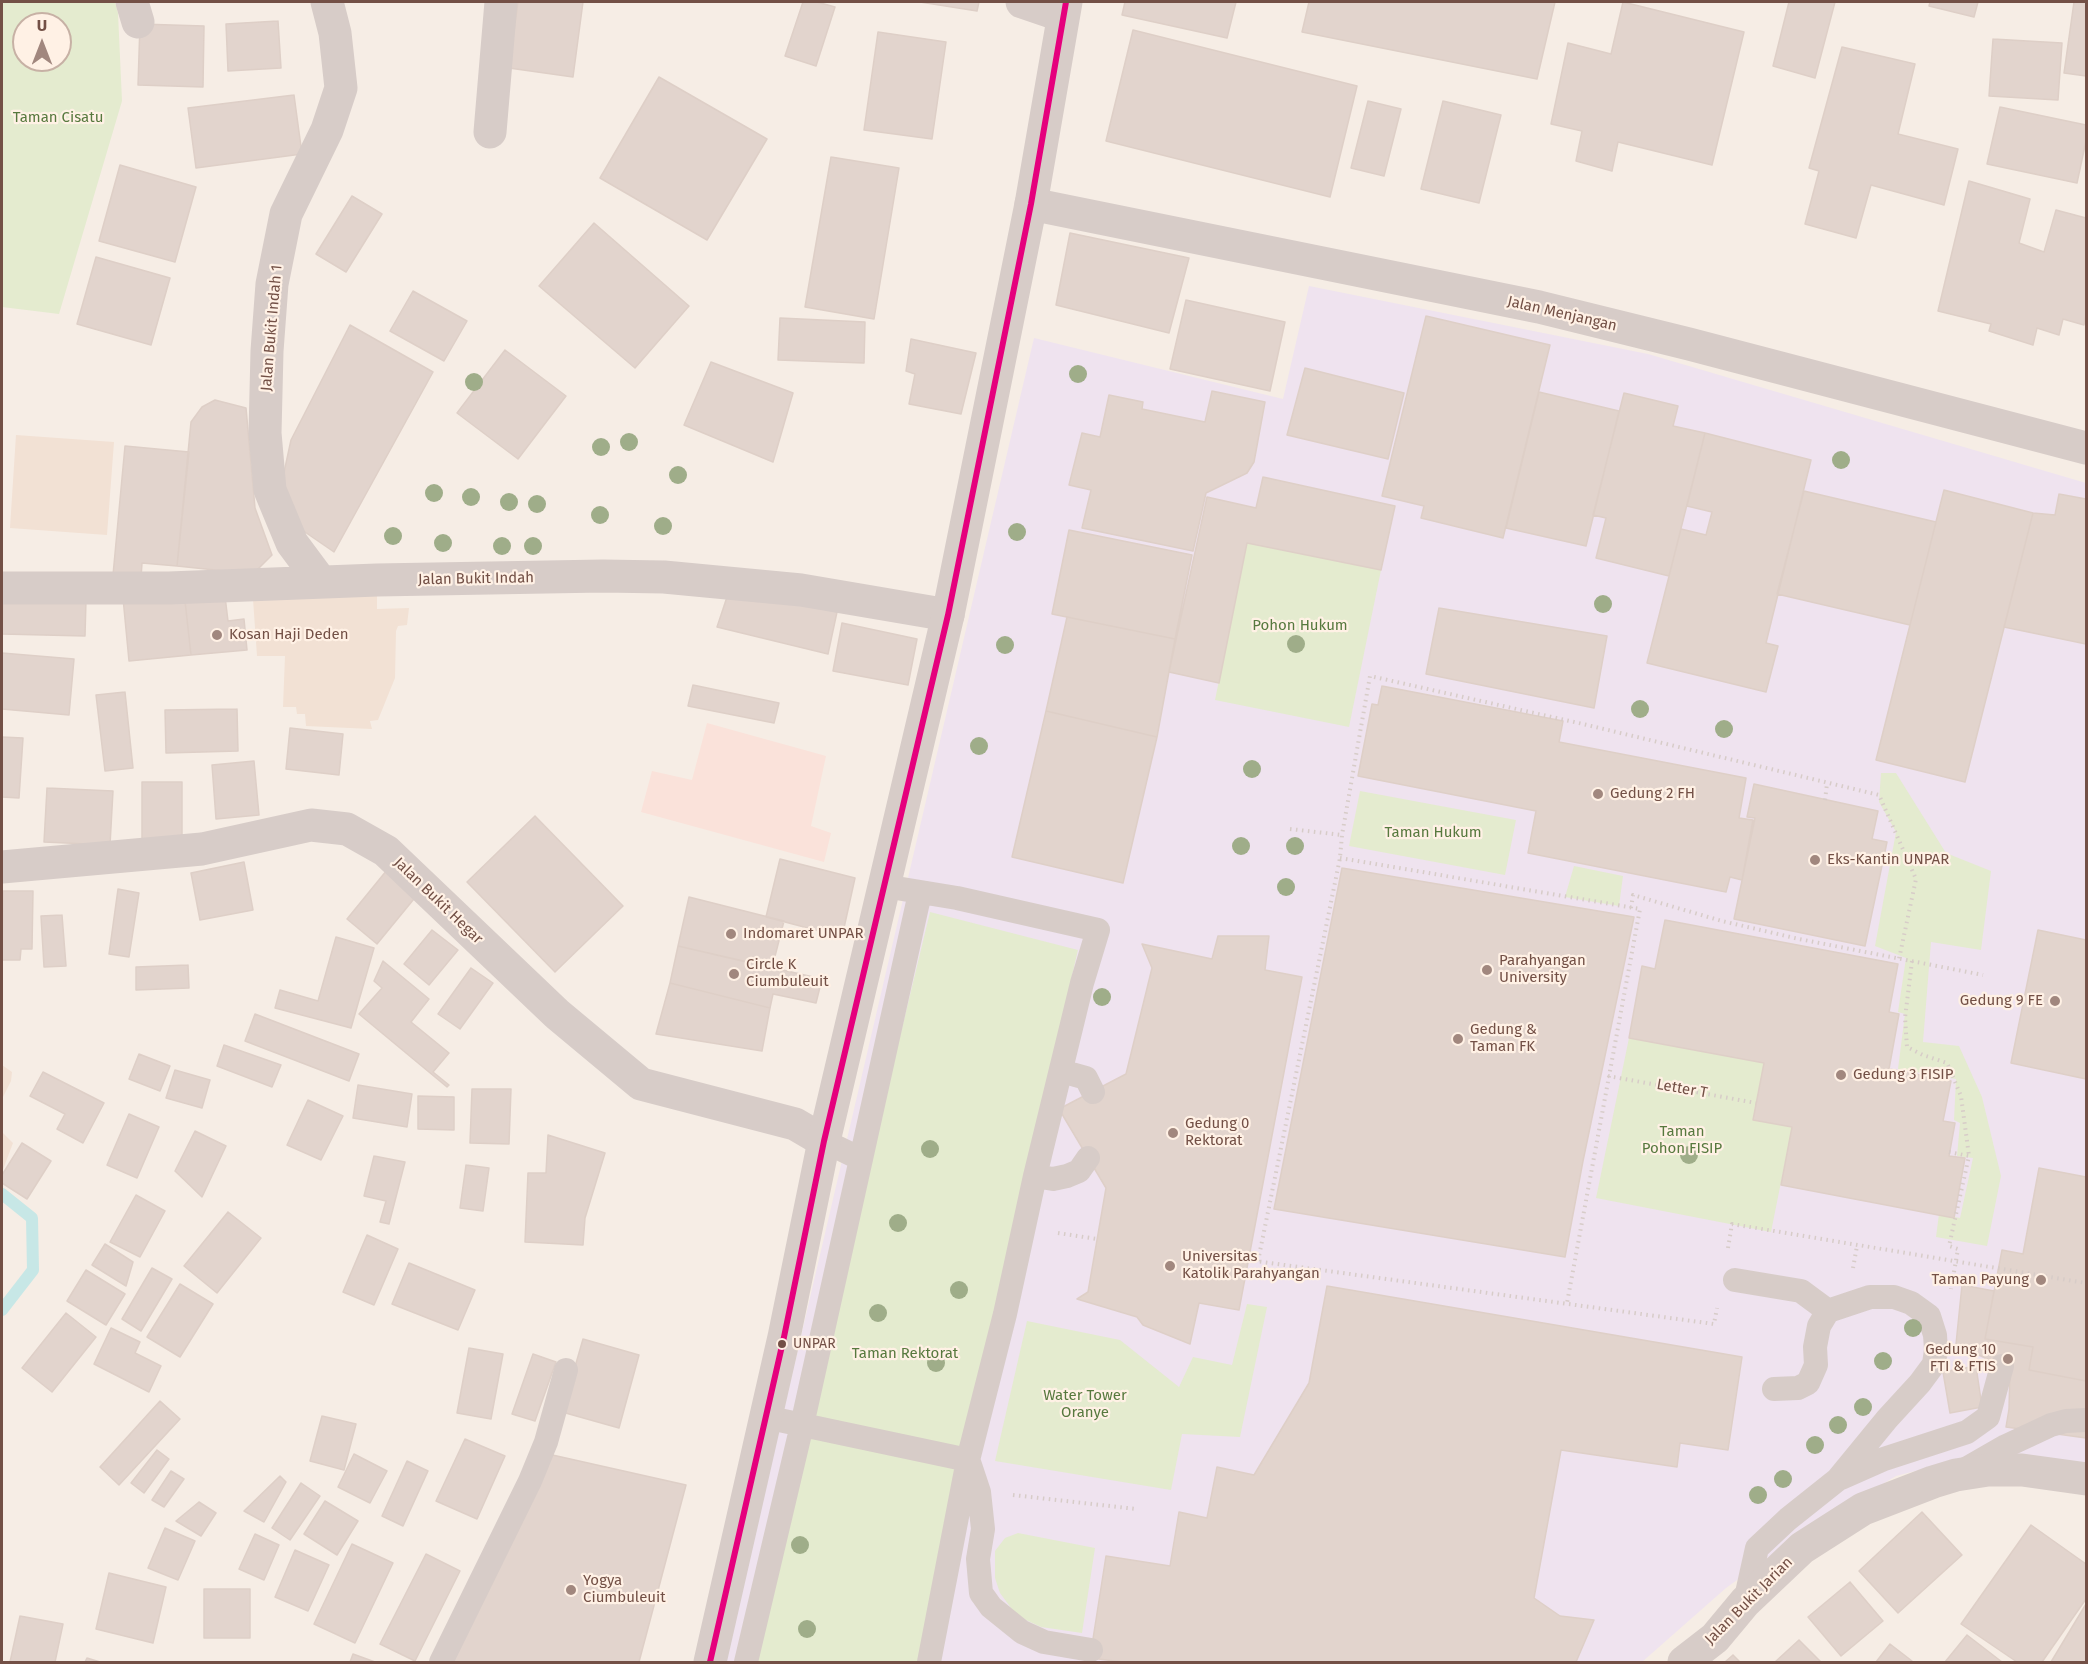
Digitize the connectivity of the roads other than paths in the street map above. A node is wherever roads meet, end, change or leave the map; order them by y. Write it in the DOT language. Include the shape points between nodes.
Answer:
graph roads {
  1 [pos="327,2"];
  2 [pos="501,2"];
  3 [pos="1022,2"];
  4 [pos="1065,9"];
  5 [pos="490,132"];
  6 [pos="1031,204"];
  7 [pos="2086,448"];
  8 [pos="321,582"];
  9 [pos="2,588"];
  10 [pos="948,615"];
  11 [pos="2,867"];
  12 [pos="884,886"];
  13 [pos="920,892"];
  14 [pos="1061,1071"];
  15 [pos="1093,1092"];
  16 [pos="824,1141"];
  17 [pos="1088,1158"];
  18 [pos="861,1159"];
  19 [pos="1035,1176"];
  20 [pos="1735,1280"];
  21 [pos="1828,1311"];
  22 [pos="2002,1366"];
  23 [pos="566,1370"];
  24 [pos="1774,1389"];
  25 [pos="765,1417"];
  26 [pos="2086,1420"];
  27 [pos="802,1425"];
  28 [pos="968,1460"];
  29 [pos="1956,1475"];
  30 [pos="2086,1479"];
  31 [pos="1837,1480"];
  32 [pos="1745,1602"];
  33 [pos="1091,1650"];
  34 [pos="441,1662"];
  35 [pos="710,1662"];
  36 [pos="746,1662"];
  37 [pos="929,1662"];
  38 [pos="1684,1662"];
  1 -- 8 [label="street, Jalan Bukit Indah 1" via="341,88 327,130 286,214 272,284 265,433 270,490 292,543"];
  2 -- 5 [label="street"];
  3 -- 4 [label="street"];
  4 -- 6 [label="street"];
  6 -- 7 [label="street, Jalan Menjangan" via="1539,307"];
  6 -- 10 [label="street"];
  8 -- 9 [label="street, Jalan Bukit Indah" via="169,588"];
  8 -- 10 [label="street, Jalan Bukit Indah" via="664,577 801,590"];
  10 -- 12 [label="street"];
  11 -- 16 [label="street, Jalan Bukit Hegar" via="202,849 311,825 347,829 386,851 557,1014 641,1084 795,1124"];
  12 -- 13 [label="lane"];
  12 -- 16 [label="street"];
  13 -- 14 [label="lane" via="1098,930"];
  13 -- 18 [label="lane"];
  14 -- 15 [label="lane" via="1086,1078"];
  14 -- 19 [label="lane"];
  16 -- 18 [label="lane"];
  16 -- 25 [label="street"];
  17 -- 19 [label="lane" via="1079,1171 1066,1176"];
  18 -- 27 [label="lane"];
  19 -- 28 [label="lane"];
  20 -- 21 [label="lane" via="1801,1291"];
  21 -- 24 [label="lane" via="1819,1326 1816,1365 1808,1383 1798,1388"];
  21 -- 31 [label="lane" via="1870,1297 1894,1297 1911,1303 1929,1316 1936,1350 1934,1364 1920,1383"];
  22 -- 31 [label="lane" via="1988,1417 1967,1432 1884,1459"];
  23 -- 34 [label="lane" via="531,1481"];
  25 -- 27 [label="lane"];
  25 -- 35 [label="street"];
  26 -- 29 [label="lane" via="2051,1425"];
  27 -- 28 [label="lane"];
  27 -- 36 [label="lane"];
  28 -- 33 [label="lane" via="979,1492 983,1529 978,1559 981,1593 991,1607 1022,1632 1044,1642"];
  28 -- 37 [label="lane"];
  29 -- 30 [label="street, Jalan Bukit Jarian" via="2022,1470"];
  29 -- 32 [label="street, Jalan Bukit Jarian" via="1863,1509 1802,1548"];
  31 -- 32 [label="lane" via="1757,1548"];
  32 -- 38 [label="street, Jalan Bukit Jarian" via="1715,1638"];
}
